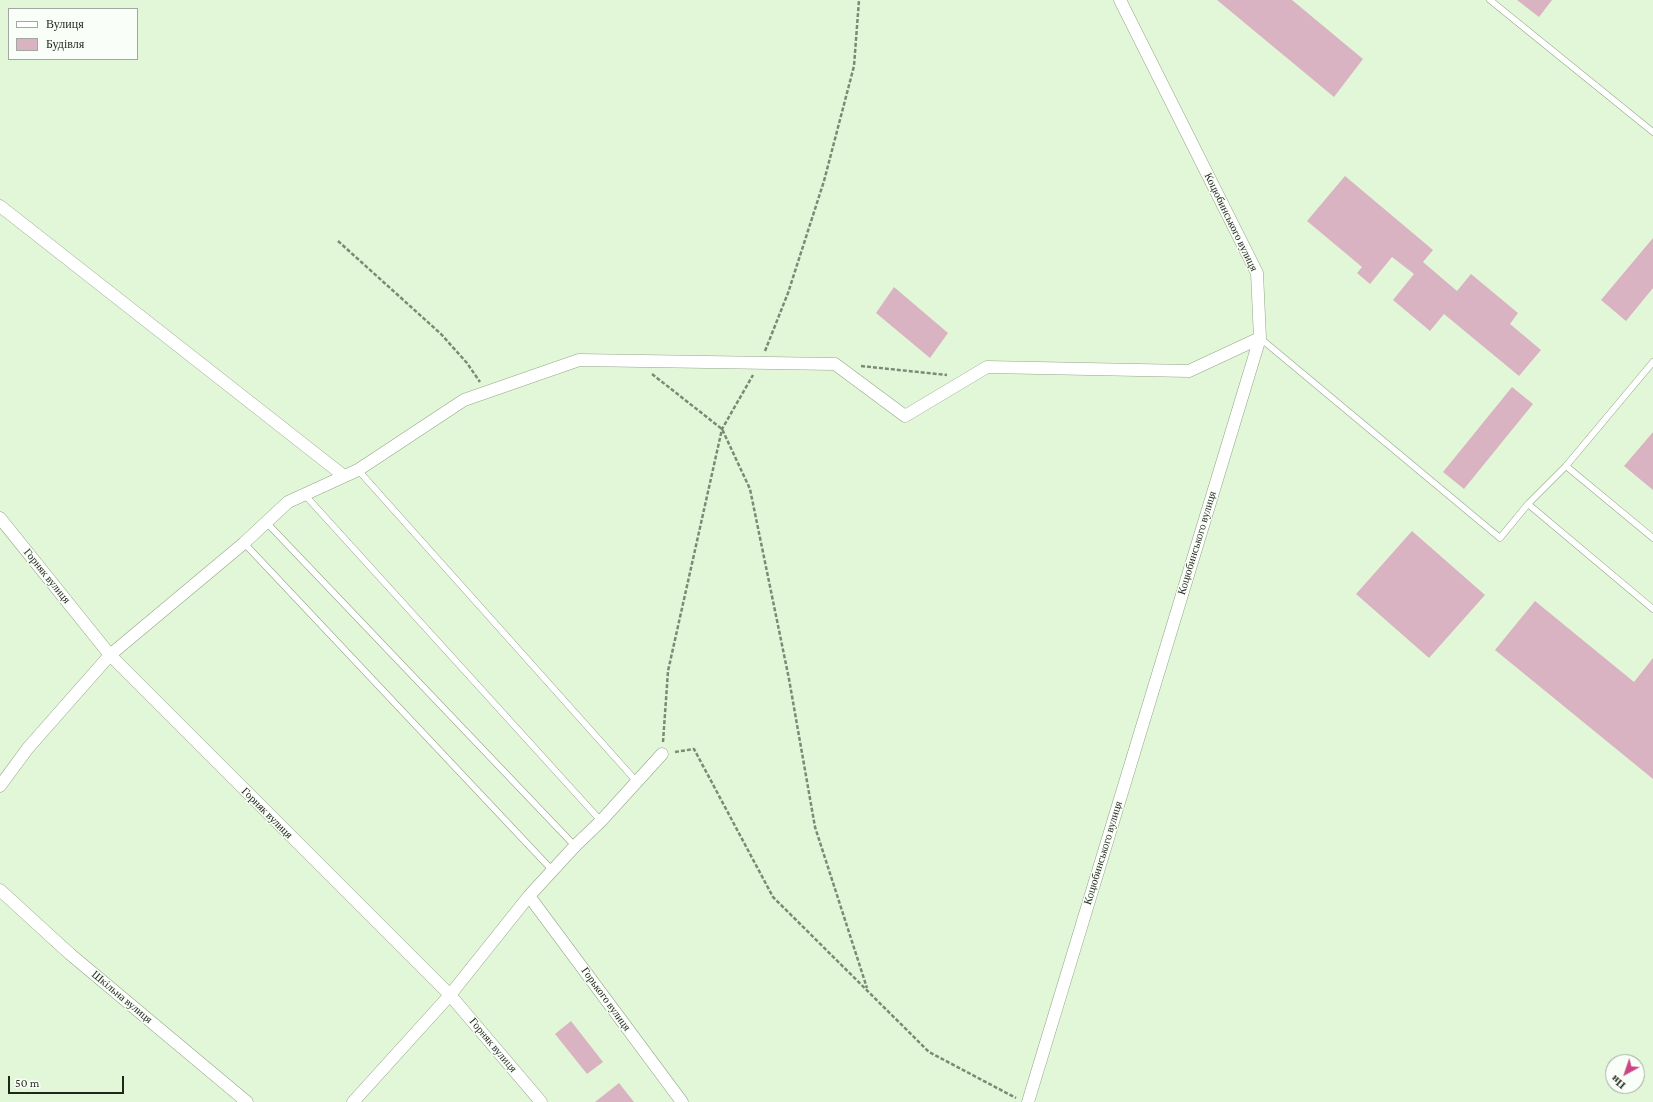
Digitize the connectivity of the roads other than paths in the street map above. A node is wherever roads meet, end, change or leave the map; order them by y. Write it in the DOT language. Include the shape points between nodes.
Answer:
graph roads {
  1 [pos="1120,0"];
  2 [pos="1490,0"];
  3 [pos="1653,132"];
  4 [pos="0,206"];
  5 [pos="1260,338"];
  6 [pos="1653,362"];
  7 [pos="1566,466"];
  8 [pos="358,470"];
  9 [pos="344,476"];
  10 [pos="304,494"];
  11 [pos="1528,504"];
  12 [pos="0,518"];
  13 [pos="266,522"];
  14 [pos="1653,538"];
  15 [pos="244,542"];
  16 [pos="1653,609"];
  17 [pos="110,654"];
  18 [pos="662,754"];
  19 [pos="637,782"];
  20 [pos="0,786"];
  21 [pos="601,821"];
  22 [pos="575,846"];
  23 [pos="552,870"];
  24 [pos="0,890"];
  25 [pos="530,896"];
  26 [pos="450,995"];
  27 [pos="1022,1100"];
  28 [pos="247,1102"];
  29 [pos="353,1102"];
  30 [pos="541,1102"];
  31 [pos="682,1102"];
  1 -- 5 [label="street, Коцюбинського вулиця" via="1257,273"];
  2 -- 3 [label="lane"];
  4 -- 9 [label="street"];
  5 -- 8 [label="street" via="1189,371 987,367 905,416 835,364 579,360 464,400"];
  5 -- 11 [label="lane" via="1500,538"];
  5 -- 27 [label="street, Коцюбинського вулиця"];
  6 -- 7 [label="lane"];
  7 -- 11 [label="lane"];
  7 -- 14 [label="lane"];
  8 -- 9 [label="street"];
  8 -- 19 [label="lane"];
  9 -- 10 [label="street"];
  10 -- 13 [label="street" via="288,502"];
  10 -- 21 [label="lane"];
  11 -- 16 [label="lane"];
  12 -- 17 [label="street, Горняк вулиця"];
  13 -- 15 [label="street"];
  13 -- 22 [label="lane"];
  15 -- 17 [label="street"];
  15 -- 23 [label="lane"];
  17 -- 20 [label="street" via="28,748"];
  17 -- 26 [label="street, Горняк вулиця"];
  18 -- 19 [label="street"];
  19 -- 21 [label="street"];
  21 -- 22 [label="street"];
  22 -- 23 [label="street"];
  23 -- 25 [label="street"];
  24 -- 28 [label="street, Шкільна вулиця" via="70,954"];
  25 -- 26 [label="street"];
  25 -- 31 [label="street, Горького вулиця"];
  26 -- 29 [label="street"];
  26 -- 30 [label="street, Горняк вулиця"];
}
